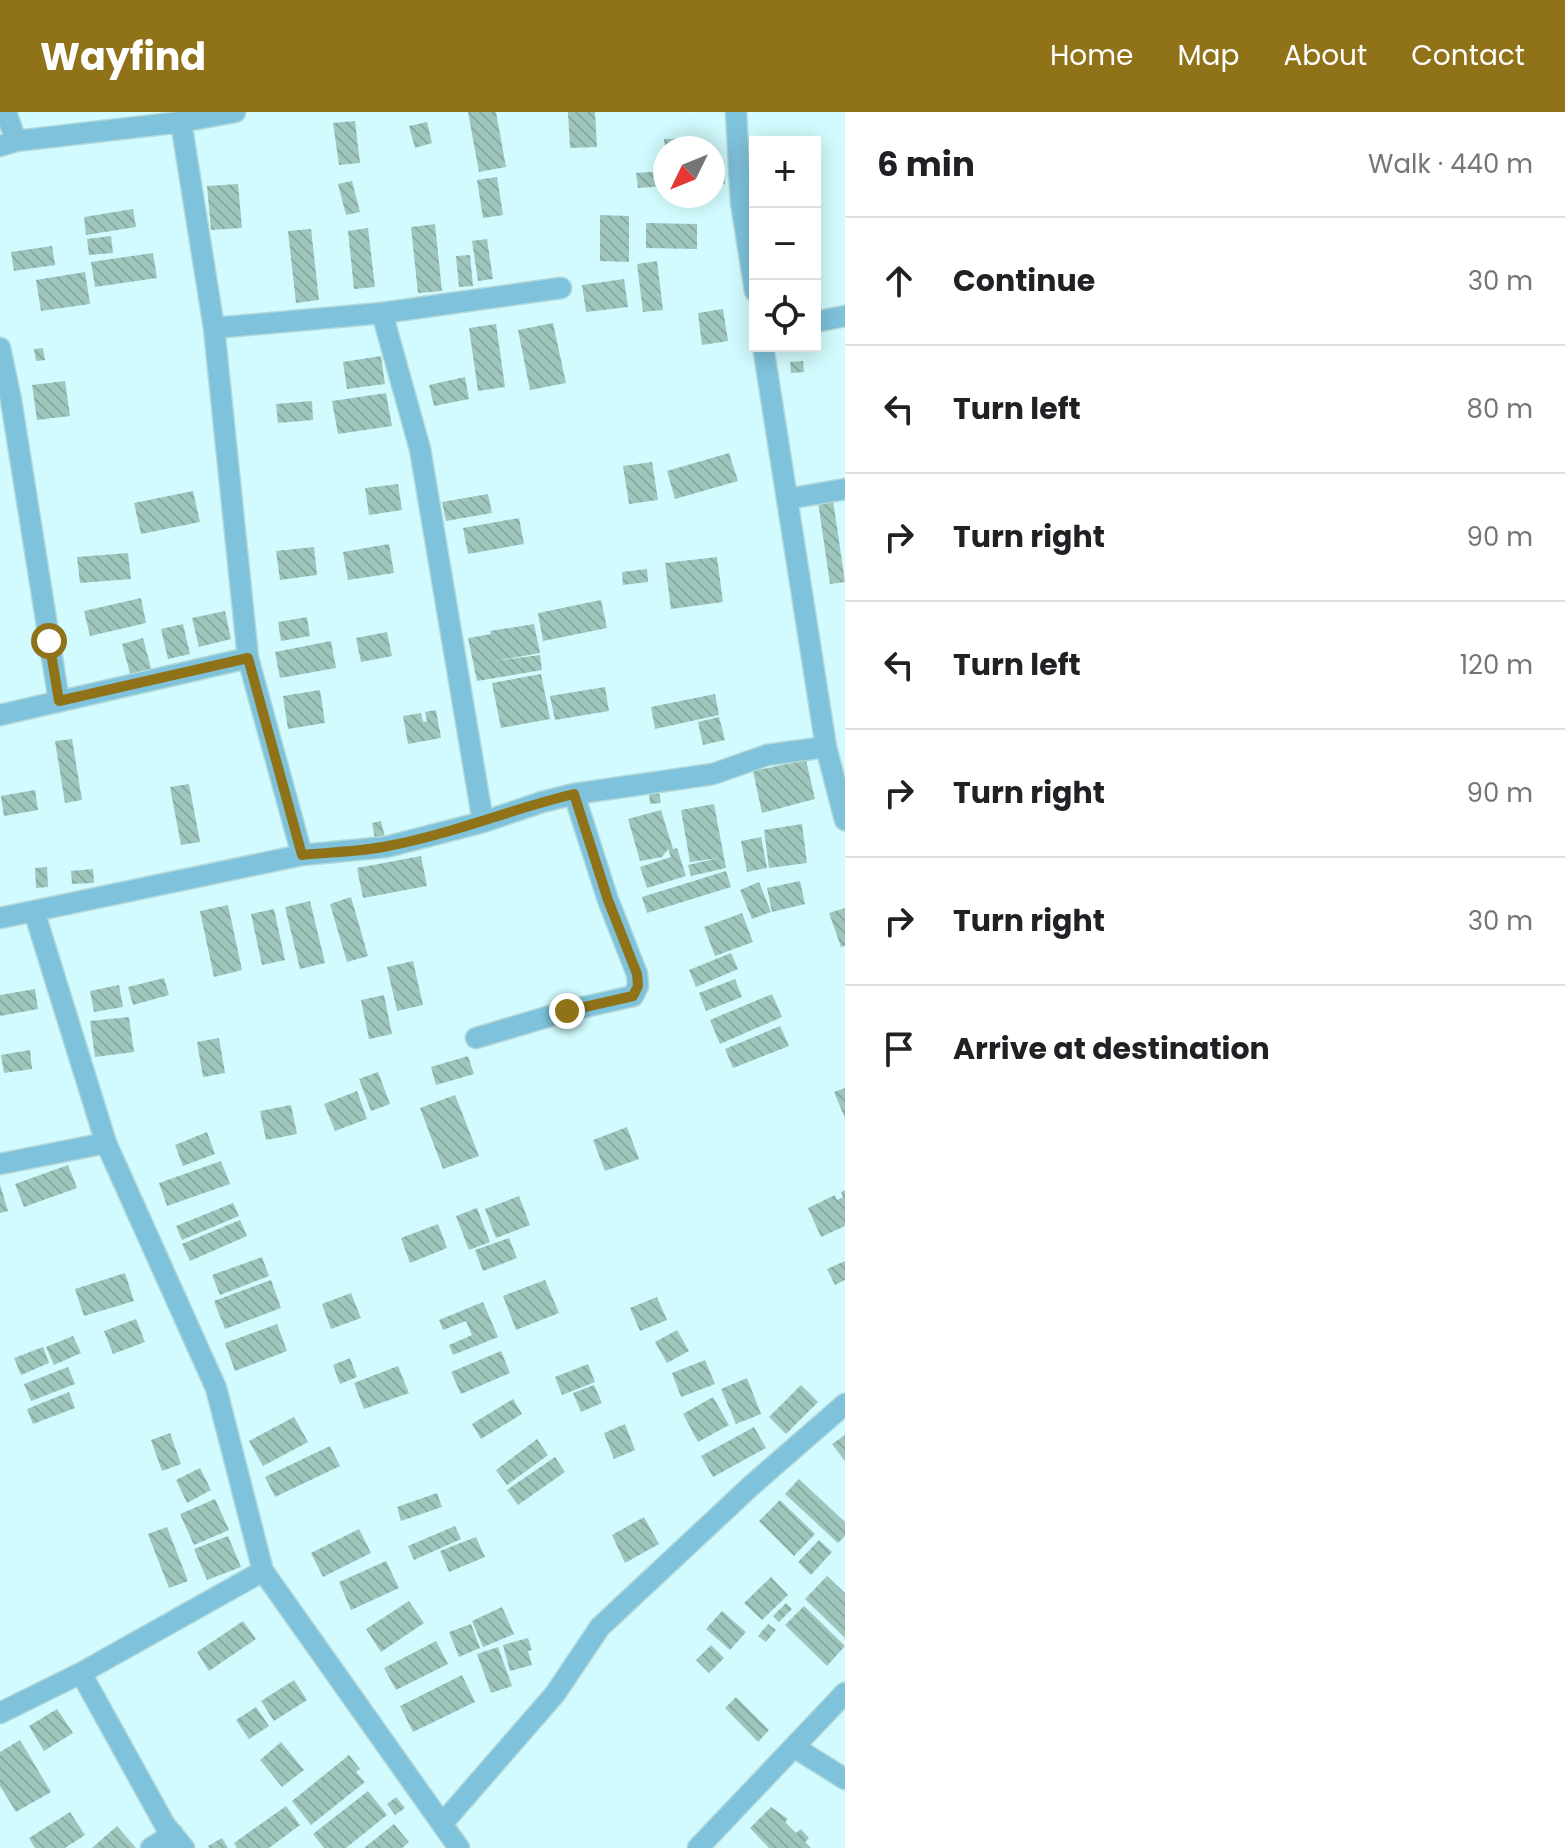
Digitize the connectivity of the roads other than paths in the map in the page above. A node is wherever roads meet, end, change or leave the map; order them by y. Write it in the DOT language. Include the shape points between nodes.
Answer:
graph roads {
  1 [pos="6,112"];
  2 [pos="235,112"];
  3 [pos="736,112"];
  4 [pos="181,122"];
  5 [pos="8,144"];
  6 [pos="753,280"];
  7 [pos="561,288"];
  8 [pos="382,313"];
  9 [pos="845,316"];
  10 [pos="821,321"];
  11 [pos="214,328"];
  12 [pos="0,348"];
  13 [pos="764,352"];
  14 [pos="845,489"];
  15 [pos="787,499"];
  16 [pos="248,658"];
  17 [pos="59,701"];
  18 [pos="0,715"];
  19 [pos="826,747"];
  20 [pos="574,794"];
  21 [pos="845,820"];
  22 [pos="483,822"];
  23 [pos="302,855"];
  24 [pos="34,911"];
  25 [pos="0,918"];
  26 [pos="476,1038"];
  27 [pos="106,1143"];
  28 [pos="0,1164"];
  29 [pos="845,1404"];
  30 [pos="263,1571"];
  31 [pos="81,1673"];
  32 [pos="845,1693"];
  33 [pos="0,1713"];
  34 [pos="794,1747"];
  35 [pos="845,1779"];
  36 [pos="442,1824"];
  37 [pos="178,1841"];
  38 [pos="151,1848"];
  39 [pos="459,1848"];
  40 [pos="698,1848"];
  1 -- 5 [label="street"];
  2 -- 4 [label="street"];
  3 -- 6 [label="street" via="741,203"];
  4 -- 5 [label="street"];
  4 -- 11 [label="street"];
  7 -- 8 [label="street"];
  8 -- 11 [label="street"];
  8 -- 22 [label="street" via="420,449"];
  9 -- 10 [label="street"];
  11 -- 16 [label="street"];
  12 -- 17 [label="street"];
  13 -- 15 [label="street"];
  14 -- 15 [label="street"];
  15 -- 19 [label="street"];
  16 -- 17 [label="street"];
  16 -- 23 [label="street"];
  17 -- 18 [label="street"];
  19 -- 20 [label="street" via="767,755 713,774"];
  19 -- 21 [label="street"];
  20 -- 22 [label="street"];
  20 -- 26 [label="street" via="638,986 633,996"];
  22 -- 23 [label="street" via="386,847"];
  23 -- 24 [label="street"];
  24 -- 25 [label="street"];
  24 -- 27 [label="street"];
  27 -- 28 [label="street"];
  27 -- 30 [label="street" via="216,1388"];
  29 -- 36 [label="street" via="600,1627 555,1694"];
  30 -- 31 [label="street"];
  30 -- 36 [label="street"];
  31 -- 33 [label="street"];
  31 -- 37 [label="street"];
  32 -- 34 [label="street"];
  34 -- 35 [label="street"];
  34 -- 40 [label="street"];
  36 -- 39 [label="street"];
  37 -- 38 [label="street"];
}
